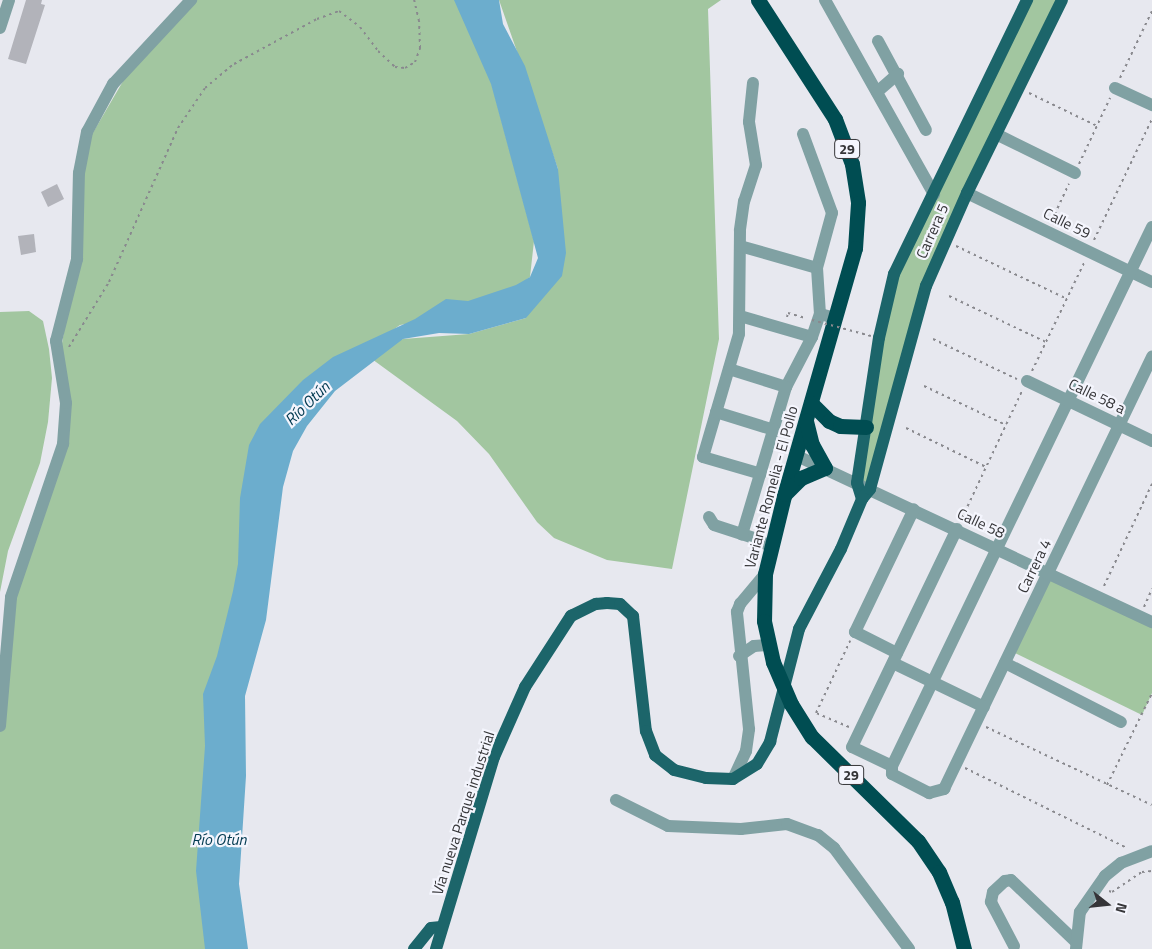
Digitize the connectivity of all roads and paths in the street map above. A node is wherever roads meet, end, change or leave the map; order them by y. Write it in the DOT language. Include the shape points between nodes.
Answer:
graph roads {
  1 [pos="9,0"];
  2 [pos="191,0"];
  3 [pos="414,0"];
  4 [pos="758,0"];
  5 [pos="825,0"];
  6 [pos="1027,0"];
  7 [pos="1062,0"];
  8 [pos="1152,11"];
  9 [pos="0,28"];
  10 [pos="878,41"];
  11 [pos="898,74"];
  12 [pos="752,83"];
  13 [pos="1018,88"];
  14 [pos="1115,88"];
  15 [pos="876,92"];
  16 [pos="1152,105"];
  17 [pos="1152,119"];
  18 [pos="1097,126"];
  19 [pos="926,130"];
  20 [pos="802,134"];
  21 [pos="996,134"];
  22 [pos="1074,173"];
  23 [pos="967,193"];
  24 [pos="934,194"];
  25 [pos="1152,227"];
  26 [pos="1047,231"];
  27 [pos="945,242"];
  28 [pos="740,246"];
  29 [pos="1089,252"];
  30 [pos="818,268"];
  31 [pos="1130,272"];
  32 [pos="1152,282"];
  33 [pos="949,296"];
  34 [pos="1067,299"];
  35 [pos="740,316"];
  36 [pos="822,317"];
  37 [pos="783,329"];
  38 [pos="871,336"];
  39 [pos="812,338"];
  40 [pos="933,339"];
  41 [pos="1046,342"];
  42 [pos="1152,356"];
  43 [pos="59,361"];
  44 [pos="729,369"];
  45 [pos="1022,380"];
  46 [pos="924,386"];
  47 [pos="786,387"];
  48 [pos="1068,400"];
  49 [pos="811,403"];
  50 [pos="716,412"];
  51 [pos="806,419"];
  52 [pos="1006,425"];
  53 [pos="1119,425"];
  54 [pos="866,427"];
  55 [pos="906,428"];
  56 [pos="774,430"];
  57 [pos="1152,441"];
  58 [pos="796,455"];
  59 [pos="986,467"];
  60 [pos="825,468"];
  61 [pos="761,474"];
  62 [pos="857,483"];
  63 [pos="1152,484"];
  64 [pos="866,494"];
  65 [pos="784,496"];
  66 [pos="914,510"];
  67 [pos="709,517"];
  68 [pos="957,529"];
  69 [pos="742,535"];
  70 [pos="772,547"];
  71 [pos="997,548"];
  72 [pos="1049,573"];
  73 [pos="766,574"];
  74 [pos="1152,589"];
  75 [pos="1099,597"];
  76 [pos="1139,616"];
  77 [pos="1152,622"];
  78 [pos="855,632"];
  79 [pos="768,645"];
  80 [pos="739,656"];
  81 [pos="895,658"];
  82 [pos="1005,663"];
  83 [pos="933,682"];
  84 [pos="1152,693"];
  85 [pos="984,707"];
  86 [pos="977,722"];
  87 [pos="1121,722"];
  88 [pos="0,726"];
  89 [pos="859,732"];
  90 [pos="956,764"];
  91 [pos="892,766"];
  92 [pos="733,779"];
  93 [pos="1107,785"];
  94 [pos="616,800"];
  95 [pos="1152,805"];
  96 [pos="1152,851"];
  97 [pos="1139,854"];
  98 [pos="1152,871"];
  99 [pos="1099,885"];
  100 [pos="441,927"];
  101 [pos="1014,946"];
  102 [pos="1076,946"];
  103 [pos="414,949"];
  104 [pos="436,949"];
  105 [pos="909,949"];
  106 [pos="964,949"];
  1 -- 9 [label="street"];
  2 -- 43 [label="street" via="113,84 87,132 80,173 77,260 56,341"];
  3 -- 43 [label="path" via="420,48 415,62 405,68 395,67 360,27 339,11 317,19 234,64 205,88 178,128 109,282"];
  4 -- 36 [label="highway, Variante Romelia - El Pollo / 29" via="836,119 852,164 858,225"];
  5 -- 15 [label="street"];
  6 -- 24 [label="main road, Carrera 5"];
  7 -- 13 [label="main road, Carrera 5"];
  8 -- 14 [label="path"];
  10 -- 11 [label="street"];
  11 -- 15 [label="street"];
  11 -- 19 [label="street"];
  12 -- 28 [label="street" via="749,122 756,165 744,201"];
  13 -- 18 [label="path"];
  13 -- 21 [label="main road, Carrera 5"];
  14 -- 16 [label="street"];
  14 -- 18 [label="path"];
  15 -- 24 [label="street"];
  17 -- 29 [label="path"];
  18 -- 22 [label="path"];
  20 -- 30 [label="street" via="832,213"];
  21 -- 22 [label="street"];
  21 -- 23 [label="main road, Carrera 5"];
  22 -- 26 [label="path"];
  23 -- 26 [label="street, Calle 59"];
  23 -- 27 [label="main road, Carrera 5"];
  24 -- 54 [label="main road, Carrera 5" via="894,274 879,338"];
  25 -- 31 [label="street"];
  26 -- 29 [label="street, Calle 59"];
  27 -- 34 [label="path"];
  27 -- 64 [label="main road, Carrera 5" via="926,286"];
  28 -- 30 [label="street"];
  28 -- 35 [label="street"];
  29 -- 31 [label="street, Calle 59"];
  30 -- 36 [label="street"];
  31 -- 32 [label="street, Calle 59"];
  31 -- 48 [label="street"];
  33 -- 41 [label="path"];
  35 -- 37 [label="street"];
  35 -- 44 [label="street"];
  36 -- 37 [label="path" via="788,313"];
  36 -- 38 [label="path, bridge"];
  36 -- 39 [label="street"];
  36 -- 49 [label="highway, Variante Romelia - El Pollo / 29"];
  37 -- 39 [label="street"];
  39 -- 47 [label="street"];
  40 -- 45 [label="path"];
  42 -- 53 [label="street, Carrera 4"];
  43 -- 88 [label="street" via="66,403 63,444 11,597"];
  44 -- 47 [label="street"];
  44 -- 50 [label="street"];
  45 -- 48 [label="street, Calle 58 a"];
  46 -- 52 [label="path"];
  47 -- 56 [label="street"];
  48 -- 53 [label="street, Calle 58 a"];
  48 -- 71 [label="street"];
  49 -- 51 [label="highway, Variante Romelia - El Pollo / 29"];
  49 -- 54 [label="highway" via="824,417 840,426"];
  50 -- 56 [label="street"];
  50 -- 61 [label="street" via="703,457"];
  51 -- 58 [label="highway, Variante Romelia - El Pollo / 29"];
  51 -- 60 [label="highway" via="812,445"];
  53 -- 57 [label="street, Calle 58 a"];
  53 -- 72 [label="street, Carrera 4"];
  54 -- 62 [label="main road, Carrera 5"];
  55 -- 59 [label="path"];
  56 -- 61 [label="street"];
  58 -- 60 [label="street, Calle 58"];
  58 -- 65 [label="highway, Variante Romelia - El Pollo / 29"];
  60 -- 62 [label="street, Calle 58"];
  60 -- 65 [label="highway" via="801,478"];
  61 -- 69 [label="street"];
  62 -- 64 [label="street, Calle 58"];
  63 -- 75 [label="path"];
  64 -- 66 [label="street, Calle 58"];
  64 -- 92 [label="main road" via="798,629 770,742 757,764"];
  65 -- 70 [label="highway, Variante Romelia - El Pollo / 29"];
  66 -- 68 [label="street, Calle 58"];
  66 -- 78 [label="street"];
  67 -- 69 [label="street" via="714,525"];
  68 -- 71 [label="street, Calle 58"];
  68 -- 81 [label="street"];
  69 -- 70 [label="street"];
  70 -- 73 [label="highway, Variante Romelia - El Pollo / 29"];
  71 -- 72 [label="street, Calle 58"];
  71 -- 83 [label="street"];
  72 -- 75 [label="street, Calle 58"];
  72 -- 82 [label="street, Carrera 4"];
  73 -- 79 [label="highway, Variante Romelia - El Pollo / 29" via="763,606"];
  73 -- 80 [label="street" via="737,612"];
  74 -- 76 [label="path"];
  75 -- 76 [label="street, Calle 58"];
  76 -- 77 [label="street, Calle 58"];
  78 -- 81 [label="street"];
  78 -- 89 [label="path" via="816,712"];
  79 -- 80 [label="street" via="754,646"];
  79 -- 106 [label="highway, Variante Romelia - El Pollo / 29, bridge" via="792,704 812,737 918,841 939,872 952,902"];
  80 -- 92 [label="street" via="748,743"];
  81 -- 83 [label="street"];
  81 -- 89 [label="street"];
  82 -- 85 [label="street, Carrera 4"];
  82 -- 87 [label="street"];
  83 -- 85 [label="street"];
  83 -- 91 [label="street"];
  84 -- 93 [label="path"];
  85 -- 86 [label="street, Carrera 4"];
  86 -- 90 [label="street, Carrera 4"];
  86 -- 93 [label="path"];
  89 -- 91 [label="street" via="852,747"];
  90 -- 91 [label="street, Carrera 4" via="944,789 929,793 892,774"];
  90 -- 97 [label="path"];
  92 -- 100 [label="main road, Vía nueva Parque industrial" via="706,778 674,770 655,755 646,731 633,616 620,604 607,603 596,604 571,616 523,689 494,757 456,889"];
  93 -- 95 [label="path"];
  94 -- 105 [label="street" via="668,826 741,829 787,824 812,832 834,848"];
  96 -- 97 [label="street"];
  97 -- 99 [label="street" via="1121,863"];
  98 -- 99 [label="path" via="1142,872 1112,892"];
  99 -- 102 [label="street" via="1080,912"];
  100 -- 103 [label="main road" via="430,928"];
  100 -- 104 [label="main road, Vía nueva Parque industrial"];
  101 -- 102 [label="street" via="991,902 993,892 1011,880"];
}
